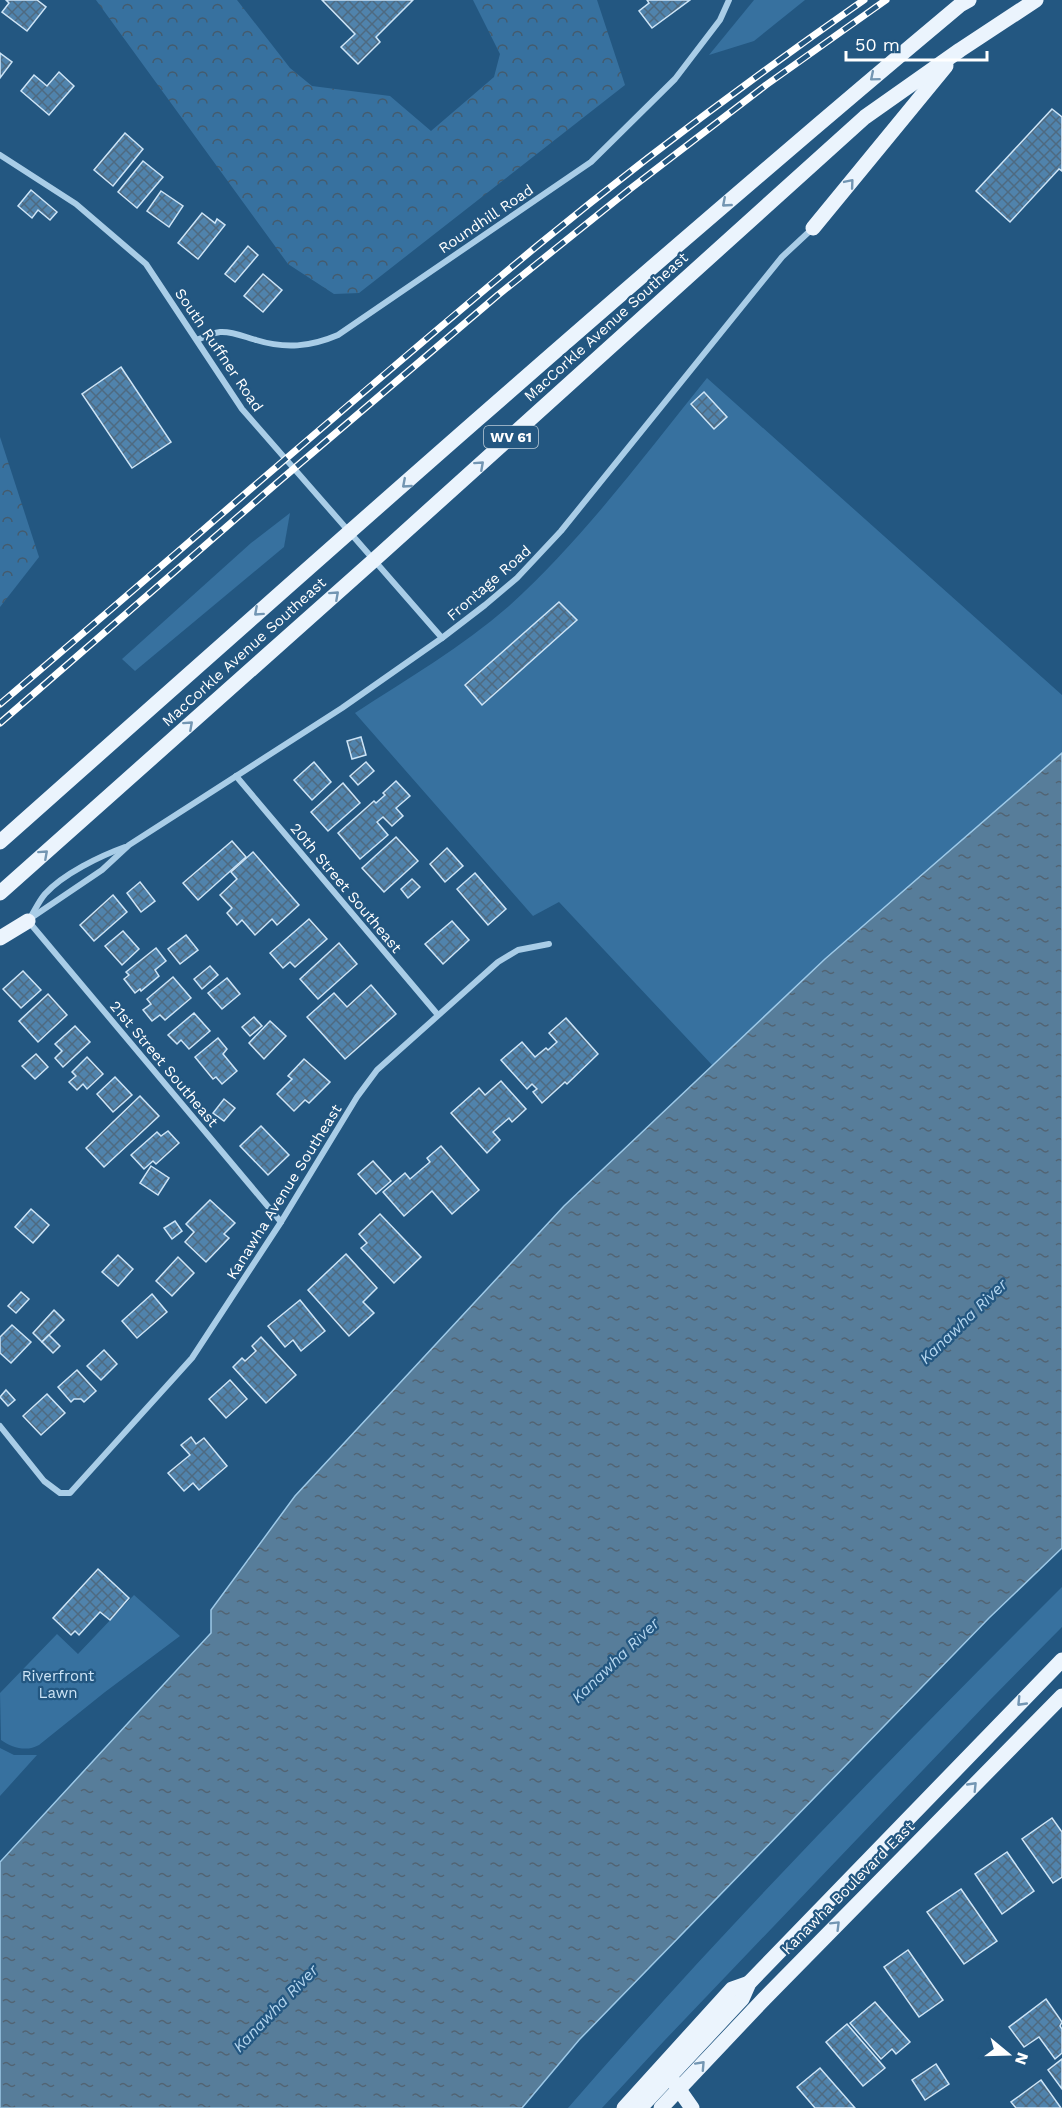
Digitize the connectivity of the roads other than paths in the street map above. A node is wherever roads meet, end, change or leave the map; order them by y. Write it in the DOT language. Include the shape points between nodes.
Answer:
graph roads {
  1 [pos="729,0"];
  2 [pos="969,0"];
  3 [pos="1036,0"];
  4 [pos="960,50"];
  5 [pos="0,155"];
  6 [pos="813,228"];
  7 [pos="197,340"];
  8 [pos="350,533"];
  9 [pos="374,560"];
  10 [pos="442,638"];
  11 [pos="236,776"];
  12 [pos="0,842"];
  13 [pos="129,845"];
  14 [pos="0,893"];
  15 [pos="28,921"];
  16 [pos="0,938"];
  17 [pos="549,944"];
  18 [pos="438,1015"];
  19 [pos="281,1222"];
  20 [pos="0,1426"];
  21 [pos="1062,1660"];
  22 [pos="1062,1696"];
  23 [pos="749,1983"];
  24 [pos="669,2076"];
  25 [pos="678,2089"];
  26 [pos="651,2106"];
  27 [pos="624,2108"];
  28 [pos="692,2108"];
  1 -- 7 [label="street, Roundhill Road" via="720,20 675,79 591,162 338,335 293,346 267,344 230,332"];
  2 -- 8 [label="main road, MacCorkle Avenue Southeast / WV 61, one-way" via="794,144"];
  3 -- 4 [label="main road, MacCorkle Avenue Southeast / WV 61"];
  6 -- 4 [label="main road, one-way"];
  9 -- 4 [label="main road, MacCorkle Avenue Southeast / WV 61, one-way" via="865,117"];
  5 -- 7 [label="street, South Ruffner Road" via="75,204 146,264"];
  6 -- 10 [label="street, Frontage Road" via="782,257 543,551"];
  7 -- 8 [label="street, South Ruffner Road" via="242,409"];
  8 -- 9 [label="street, South Ruffner Road"];
  8 -- 12 [label="main road, MacCorkle Avenue Southeast / WV 61, one-way"];
  9 -- 10 [label="street, South Ruffner Road"];
  14 -- 9 [label="main road, MacCorkle Avenue Southeast / WV 61, one-way"];
  10 -- 11 [label="street, Frontage Road"];
  11 -- 13 [label="street, Frontage Road"];
  11 -- 18 [label="street, 20th Street Southeast"];
  13 -- 15 [label="street, Frontage Road" via="102,870"];
  13 -- 15 [label="street, Frontage Road" via="97,857 51,889"];
  15 -- 16 [label="main road"];
  15 -- 19 [label="street, 21st Street Southeast"];
  17 -- 18 [label="street, Kanawha Avenue Southeast" via="518,950 498,962"];
  18 -- 19 [label="street, Kanawha Avenue Southeast" via="377,1070"];
  19 -- 20 [label="street, Kanawha Avenue Southeast" via="192,1358 70,1493 60,1493 44,1480"];
  21 -- 23 [label="main road, Kanawha Boulevard East, one-way"];
  25 -- 22 [label="main road, Kanawha Boulevard East, one-way"];
  23 -- 24 [label="main road, Kanawha Boulevard East" via="742,1999"];
  23 -- 27 [label="main road, Kanawha Boulevard East" via="732,1989"];
  24 -- 25 [label="main road"];
  24 -- 26 [label="main road, Kanawha Boulevard East"];
  25 -- 26 [label="main road, Kanawha Boulevard East"];
  25 -- 28 [label="main road"];
}
